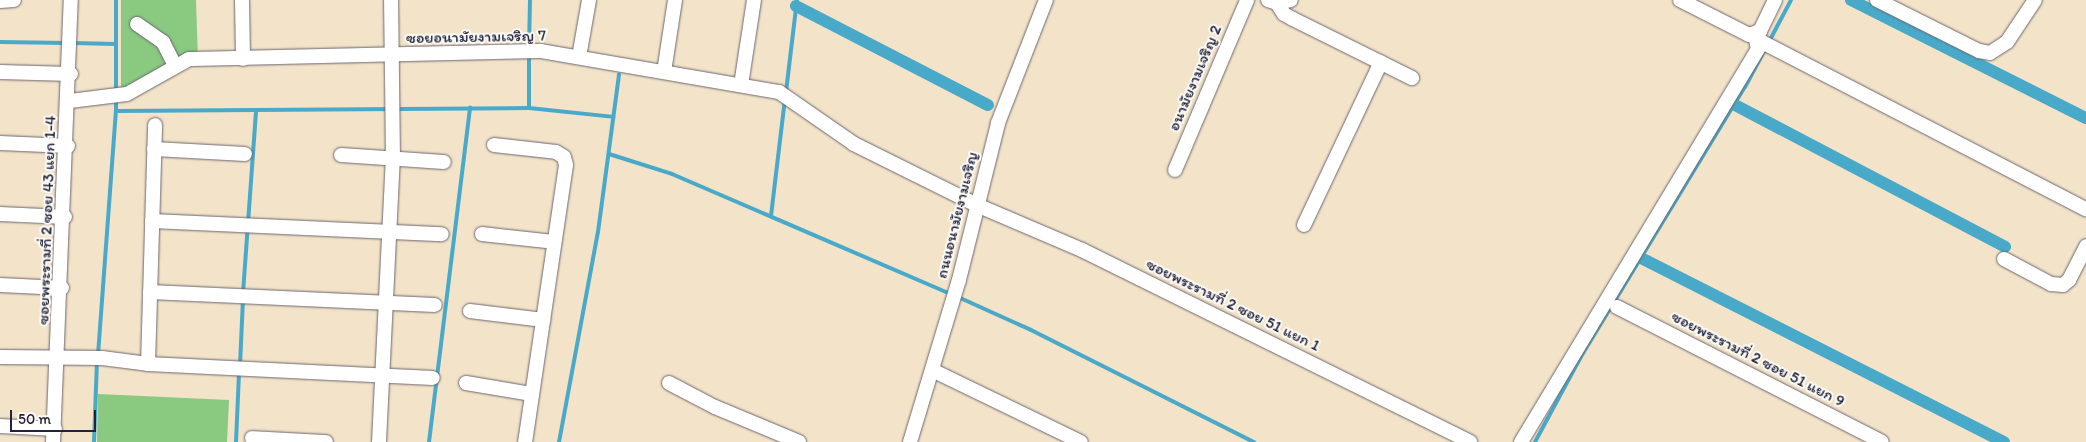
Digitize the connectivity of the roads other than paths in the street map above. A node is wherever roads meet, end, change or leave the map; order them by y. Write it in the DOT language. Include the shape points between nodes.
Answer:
graph roads {
  1 [pos="0,0"];
  2 [pos="14,0"];
  3 [pos="71,0"];
  4 [pos="242,0"];
  5 [pos="391,0"];
  6 [pos="589,0"];
  7 [pos="675,0"];
  8 [pos="754,0"];
  9 [pos="1247,0"];
  10 [pos="1291,0"];
  11 [pos="1680,0"];
  12 [pos="1775,0"];
  13 [pos="1877,0"];
  14 [pos="2035,0"];
  15 [pos="1042,1"];
  16 [pos="1272,1"];
  17 [pos="137,24"];
  18 [pos="1755,35"];
  19 [pos="392,56"];
  20 [pos="579,57"];
  21 [pos="243,59"];
  22 [pos="1381,62"];
  23 [pos="175,66"];
  24 [pos="0,72"];
  25 [pos="664,72"];
  26 [pos="71,74"];
  27 [pos="1412,78"];
  28 [pos="741,85"];
  29 [pos="70,101"];
  30 [pos="155,125"];
  31 [pos="0,143"];
  32 [pos="68,146"];
  33 [pos="494,146"];
  34 [pos="154,149"];
  35 [pos="245,154"];
  36 [pos="341,155"];
  37 [pos="393,159"];
  38 [pos="444,162"];
  39 [pos="1175,170"];
  40 [pos="979,206"];
  41 [pos="2086,210"];
  42 [pos="0,214"];
  43 [pos="65,217"];
  44 [pos="152,222"];
  45 [pos="1304,225"];
  46 [pos="390,230"];
  47 [pos="442,234"];
  48 [pos="482,234"];
  49 [pos="554,242"];
  50 [pos="2086,246"];
  51 [pos="2004,259"];
  52 [pos="0,285"];
  53 [pos="62,288"];
  54 [pos="150,292"];
  55 [pos="386,302"];
  56 [pos="435,304"];
  57 [pos="1617,307"];
  58 [pos="470,311"];
  59 [pos="543,320"];
  60 [pos="0,357"];
  61 [pos="59,359"];
  62 [pos="148,364"];
  63 [pos="934,371"];
  64 [pos="383,373"];
  65 [pos="432,378"];
  66 [pos="466,383"];
  67 [pos="669,383"];
  68 [pos="532,394"];
  69 [pos="0,426"];
  70 [pos="54,435"];
  71 [pos="252,438"];
  72 [pos="326,442"];
  73 [pos="379,442"];
  74 [pos="525,442"];
  75 [pos="799,442"];
  76 [pos="910,442"];
  77 [pos="1081,442"];
  78 [pos="1470,442"];
  79 [pos="1521,442"];
  80 [pos="1882,442"];
  1 -- 2 [label="street"];
  3 -- 26 [label="street, ซอยพระรามที่ 2 ซอย 43 แยก 1-4"];
  4 -- 21 [label="street"];
  5 -- 19 [label="street"];
  6 -- 20 [label="street"];
  7 -- 25 [label="street"];
  8 -- 28 [label="street"];
  9 -- 39 [label="street, อนามัยงามเจริญ 2"];
  10 -- 16 [label="street"];
  11 -- 18 [label="street" via="1749,35"];
  12 -- 18 [label="street"];
  13 -- 14 [label="street" via="1979,52 1990,53 2007,42"];
  15 -- 40 [label="street, ถนนอนามัยงามเจริญ" via="998,124"];
  16 -- 22 [label="street" via="1284,14"];
  17 -- 23 [label="street" via="164,42"];
  18 -- 41 [label="street" via="1762,42"];
  18 -- 79 [label="street" via="1758,49"];
  19 -- 20 [label="street, ซอยอนามัยงามเจริญ 7" via="534,51"];
  19 -- 21 [label="street, ซอยอนามัยงามเจริญ 7"];
  19 -- 37 [label="street"];
  20 -- 25 [label="street, ซอยอนามัยงามเจริญ 7"];
  21 -- 23 [label="street, ซอยอนามัยงามเจริญ 7" via="189,59"];
  22 -- 27 [label="street"];
  22 -- 45 [label="street"];
  23 -- 29 [label="street, ซอยอนามัยงามเจริญ 7" via="126,94"];
  24 -- 26 [label="street"];
  25 -- 28 [label="street, ซอยอนามัยงามเจริญ 7"];
  26 -- 29 [label="street, ซอยพระรามที่ 2 ซอย 43 แยก 1-4"];
  28 -- 40 [label="street, ซอยอนามัยงามเจริญ 7" via="779,92 854,144"];
  29 -- 32 [label="street, ซอยพระรามที่ 2 ซอย 43 แยก 1-4"];
  30 -- 34 [label="street"];
  31 -- 32 [label="street"];
  32 -- 43 [label="street, ซอยพระรามที่ 2 ซอย 43 แยก 1-4"];
  33 -- 49 [label="street" via="556,152 564,157 566,165"];
  34 -- 35 [label="street"];
  34 -- 44 [label="street"];
  36 -- 37 [label="street"];
  37 -- 38 [label="street"];
  37 -- 46 [label="street"];
  40 -- 63 [label="street, ถนนอนามัยงามเจริญ"];
  40 -- 78 [label="street, ซอยพระรามที่ 2 ซอย 51 แยก 1" via="1082,250"];
  42 -- 43 [label="street"];
  43 -- 53 [label="street, ซอยพระรามที่ 2 ซอย 43 แยก 1-4"];
  44 -- 46 [label="street"];
  44 -- 54 [label="street"];
  46 -- 47 [label="street"];
  46 -- 55 [label="street"];
  48 -- 49 [label="street"];
  49 -- 59 [label="street"];
  50 -- 51 [label="street" via="2063,286 2051,284"];
  52 -- 53 [label="street"];
  53 -- 61 [label="street, ซอยพระรามที่ 2 ซอย 43 แยก 1-4"];
  54 -- 55 [label="street"];
  54 -- 62 [label="street"];
  55 -- 56 [label="street"];
  55 -- 64 [label="street"];
  57 -- 80 [label="street, ซอยพระรามที่ 2 ซอย 51 แยก 9"];
  58 -- 59 [label="street"];
  59 -- 68 [label="street"];
  60 -- 61 [label="street"];
  61 -- 62 [label="street" via="102,358"];
  61 -- 70 [label="street, ซอยพระรามที่ 2 ซอย 43 แยก 1-4"];
  62 -- 64 [label="street"];
  63 -- 76 [label="street, ถนนอนามัยงามเจริญ"];
  63 -- 77 [label="street"];
  64 -- 65 [label="street"];
  64 -- 73 [label="street"];
  66 -- 68 [label="street"];
  67 -- 75 [label="street" via="715,407"];
  68 -- 74 [label="street"];
  69 -- 70 [label="street"];
  71 -- 72 [label="street"];
}
